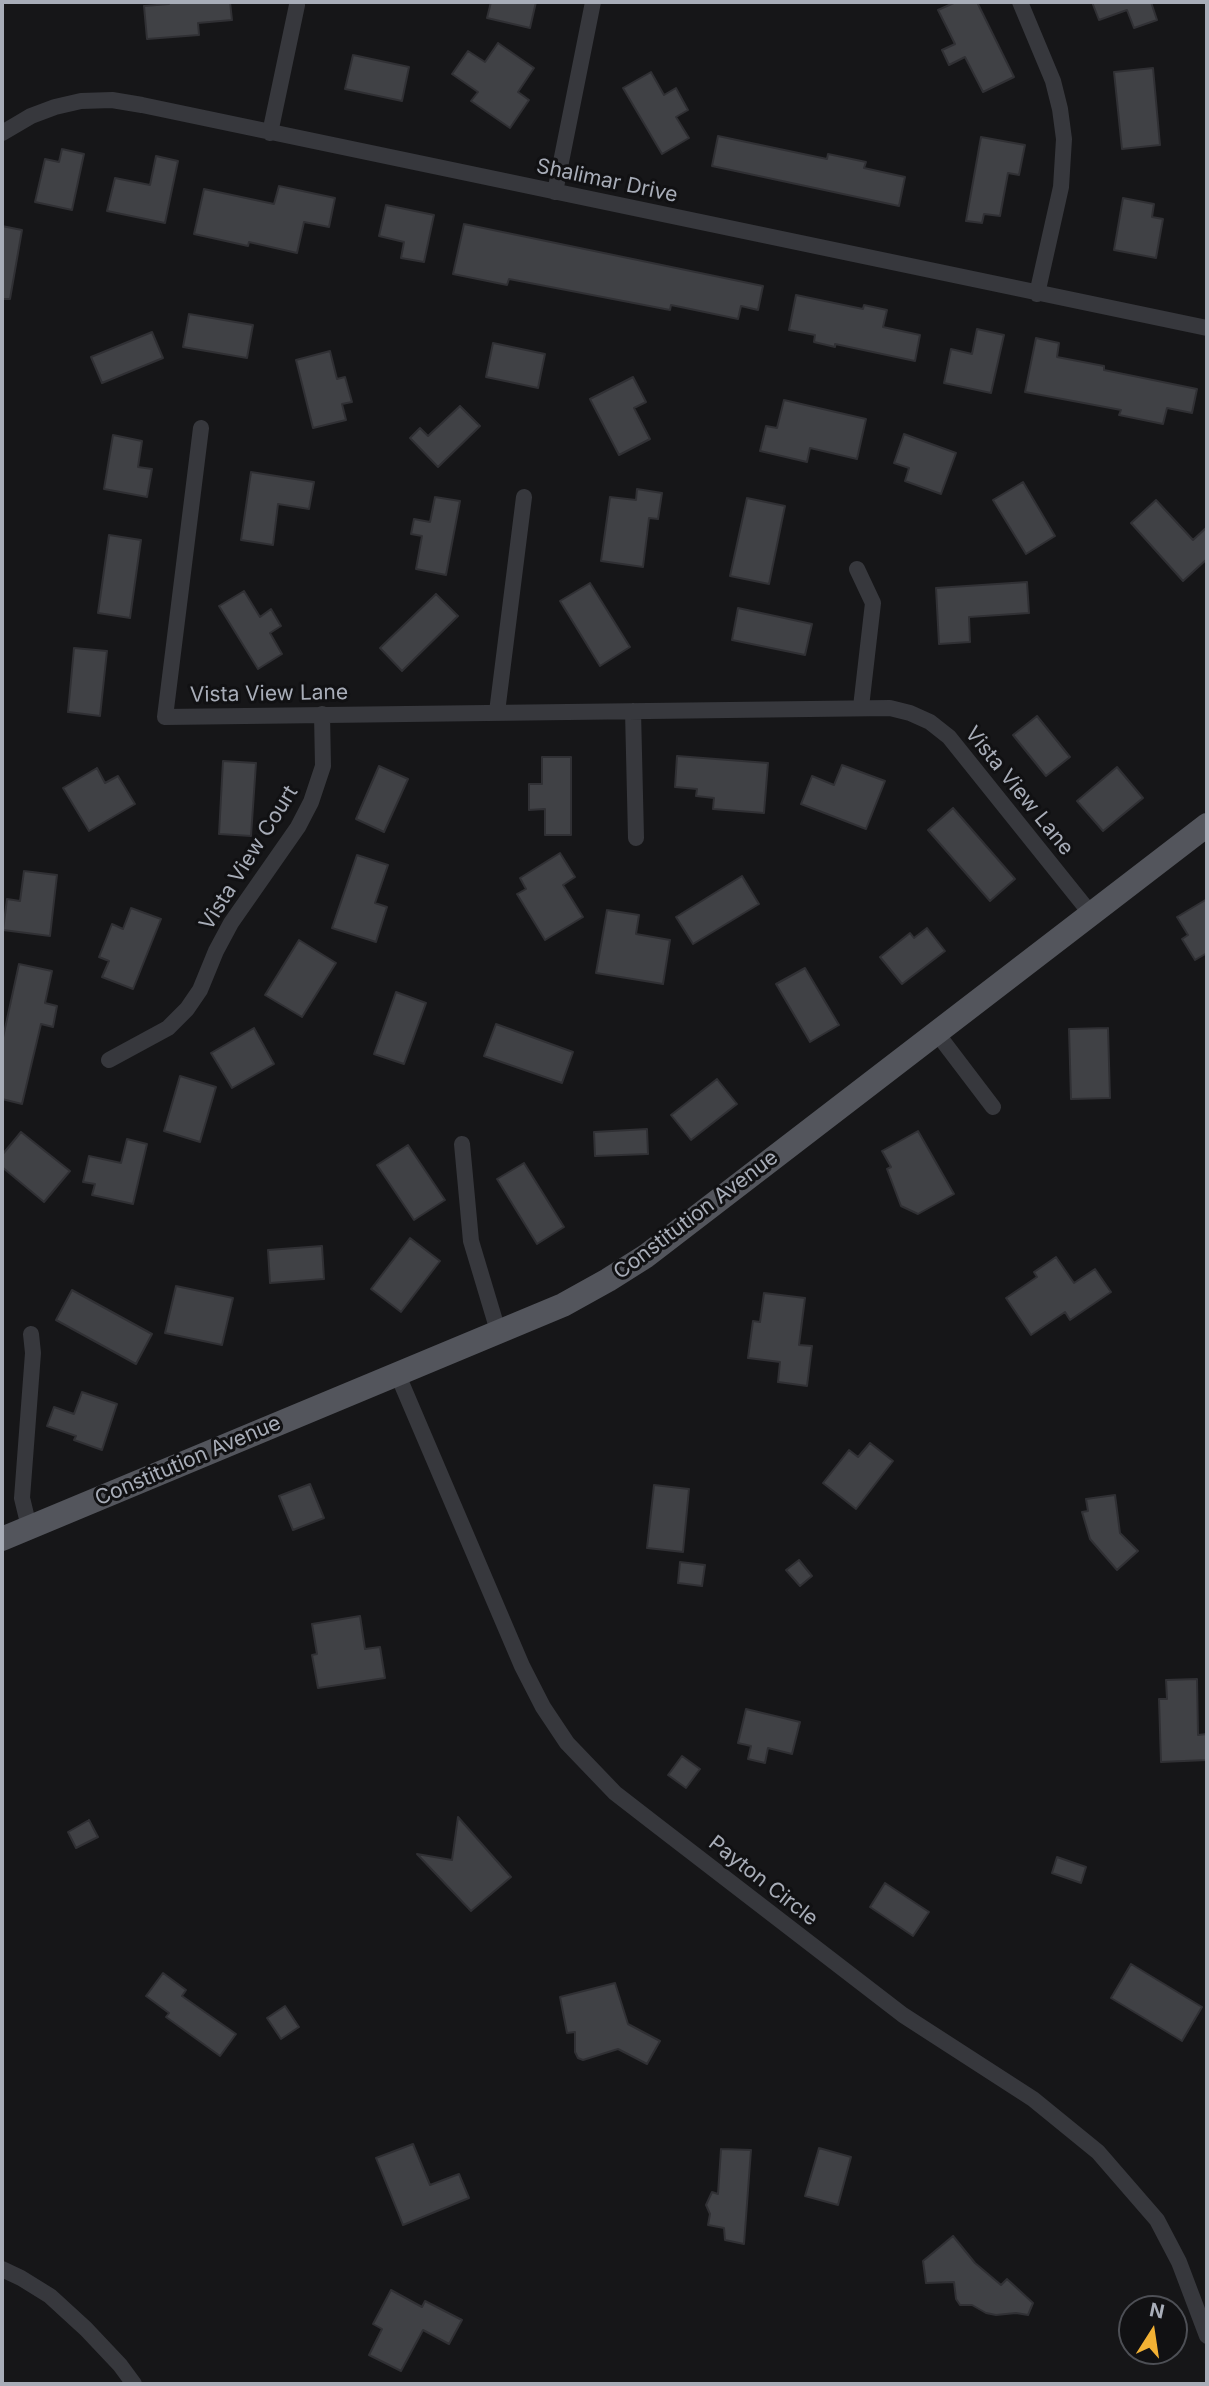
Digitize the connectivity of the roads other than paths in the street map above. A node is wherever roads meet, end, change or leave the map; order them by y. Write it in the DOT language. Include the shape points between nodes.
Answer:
graph roads {
  1 [pos="593,2"];
  2 [pos="1020,2"];
  3 [pos="297,5"];
  4 [pos="2,133"];
  5 [pos="270,133"];
  6 [pos="555,192"];
  7 [pos="1037,294"];
  8 [pos="1207,328"];
  9 [pos="201,428"];
  10 [pos="524,496"];
  11 [pos="857,569"];
  12 [pos="861,707"];
  13 [pos="633,711"];
  14 [pos="497,712"];
  15 [pos="322,714"];
  16 [pos="1207,825"];
  17 [pos="636,838"];
  18 [pos="1091,914"];
  19 [pos="936,1032"];
  20 [pos="109,1060"];
  21 [pos="993,1107"];
  22 [pos="462,1144"];
  23 [pos="498,1331"];
  24 [pos="31,1334"];
  25 [pos="397,1373"];
  26 [pos="29,1527"];
  27 [pos="2,1539"];
  28 [pos="2,2269"];
  29 [pos="1207,2336"];
  30 [pos="134,2384"];
  1 -- 6 [label="street"];
  2 -- 7 [label="street" via="1053,81 1064,139 1061,187"];
  3 -- 5 [label="street"];
  4 -- 5 [label="street, Shalimar Drive" via="55,107 112,100"];
  5 -- 6 [label="street, Shalimar Drive"];
  6 -- 7 [label="street, Shalimar Drive"];
  7 -- 8 [label="street, Shalimar Drive"];
  9 -- 15 [label="street, Vista View Lane" via="165,717"];
  10 -- 14 [label="street"];
  11 -- 12 [label="street" via="873,603"];
  12 -- 13 [label="street, Vista View Lane"];
  12 -- 18 [label="street, Vista View Lane" via="910,713 949,737"];
  13 -- 14 [label="street, Vista View Lane"];
  13 -- 17 [label="street"];
  14 -- 15 [label="street, Vista View Lane"];
  15 -- 20 [label="street, Vista View Court" via="323,766 312,802 231,923 200,990 168,1028"];
  16 -- 18 [label="main road, Constitution Avenue"];
  18 -- 19 [label="main road, Constitution Avenue"];
  19 -- 21 [label="street"];
  19 -- 23 [label="main road, Constitution Avenue" via="646,1256 563,1305"];
  22 -- 23 [label="street" via="471,1241"];
  23 -- 25 [label="main road, Constitution Avenue"];
  24 -- 26 [label="street" via="22,1498"];
  25 -- 26 [label="main road, Constitution Avenue"];
  25 -- 29 [label="street, Payton Circle" via="522,1666 568,1743 615,1793 718,1873 903,2015 1034,2099 1098,2152 1157,2220 1179,2262"];
  26 -- 27 [label="main road, Constitution Avenue"];
  28 -- 30 [label="street" via="50,2296"];
}
